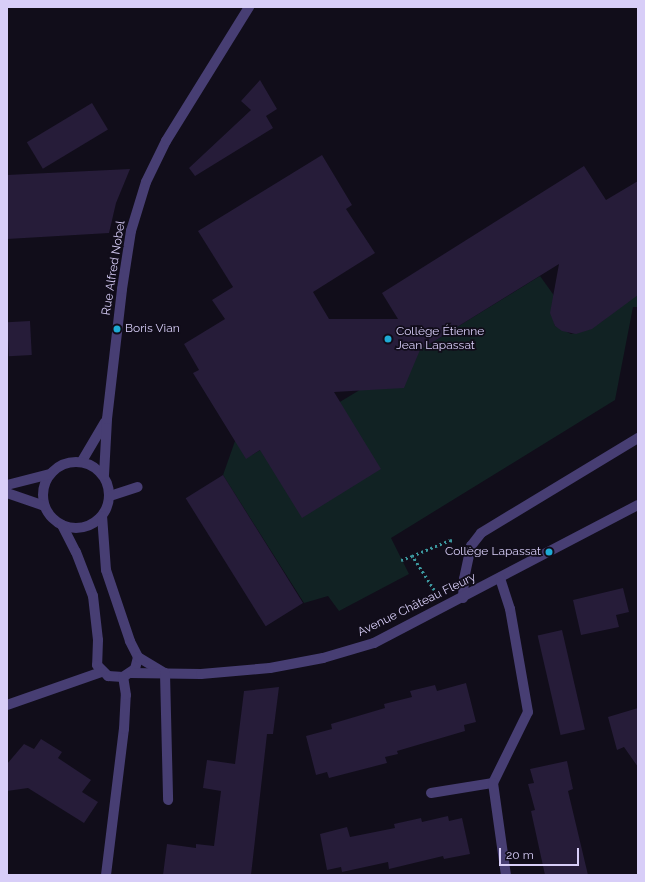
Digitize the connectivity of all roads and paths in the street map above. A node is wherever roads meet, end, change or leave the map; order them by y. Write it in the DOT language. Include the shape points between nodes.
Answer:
graph roads {
  1 [pos="245,8"];
  2 [pos="107,419"];
  3 [pos="638,438"];
  4 [pos="82,461"];
  5 [pos="50,474"];
  6 [pos="104,475"];
  7 [pos="7,485"];
  8 [pos="138,488"];
  9 [pos="7,493"];
  10 [pos="110,496"];
  11 [pos="638,505"];
  12 [pos="44,506"];
  13 [pos="102,516"];
  14 [pos="62,525"];
  15 [pos="471,546"];
  16 [pos="412,556"];
  17 [pos="401,560"];
  18 [pos="500,578"];
  19 [pos="463,598"];
  20 [pos="445,607"];
  21 [pos="138,657"];
  22 [pos="101,672"];
  23 [pos="165,673"];
  24 [pos="127,675"];
  25 [pos="7,705"];
  26 [pos="493,783"];
  27 [pos="432,793"];
  28 [pos="168,800"];
  29 [pos="106,875"];
  30 [pos="506,875"];
  1 -- 2 [label="street, Rue Alfred Nobel" via="166,141 146,182 128,253"];
  2 -- 4 [label="street, Rue Alfred Nobel"];
  2 -- 6 [label="street, Rue Alfred Nobel"];
  3 -- 15 [label="street" via="498,521 481,534"];
  4 -- 5 [label="street" via="70,462"];
  4 -- 6 [label="street" via="94,466"];
  5 -- 7 [label="street"];
  5 -- 12 [label="street" via="43,489"];
  6 -- 10 [label="street, Rue Alfred Nobel"];
  8 -- 10 [label="street"];
  9 -- 12 [label="street"];
  10 -- 13 [label="street"];
  11 -- 18 [label="street, Avenue Château Fleury"];
  12 -- 14 [label="street" via="51,517"];
  13 -- 14 [label="street" via="84,527"];
  13 -- 21 [label="street" via="106,570"];
  14 -- 22 [label="street" via="76,552 93,596 97,665"];
  15 -- 16 [label="path" via="450,540"];
  15 -- 19 [label="street" via="464,578"];
  16 -- 17 [label="path"];
  16 -- 20 [label="path"];
  18 -- 19 [label="street, Avenue Château Fleury"];
  18 -- 26 [label="street" via="510,609 528,712"];
  19 -- 20 [label="street, Avenue Château Fleury"];
  20 -- 23 [label="street, Avenue Château Fleury" via="374,643 323,658 270,668 209,674"];
  21 -- 23 [label="street, Avenue Château Fleury"];
  21 -- 24 [label="street"];
  22 -- 24 [label="street, Avenue Château Fleury" via="116,678"];
  22 -- 25 [label="street"];
  23 -- 24 [label="street, Avenue Château Fleury"];
  23 -- 28 [label="street"];
  24 -- 29 [label="street" via="124,729"];
  26 -- 27 [label="street"];
  26 -- 30 [label="street"];
}
